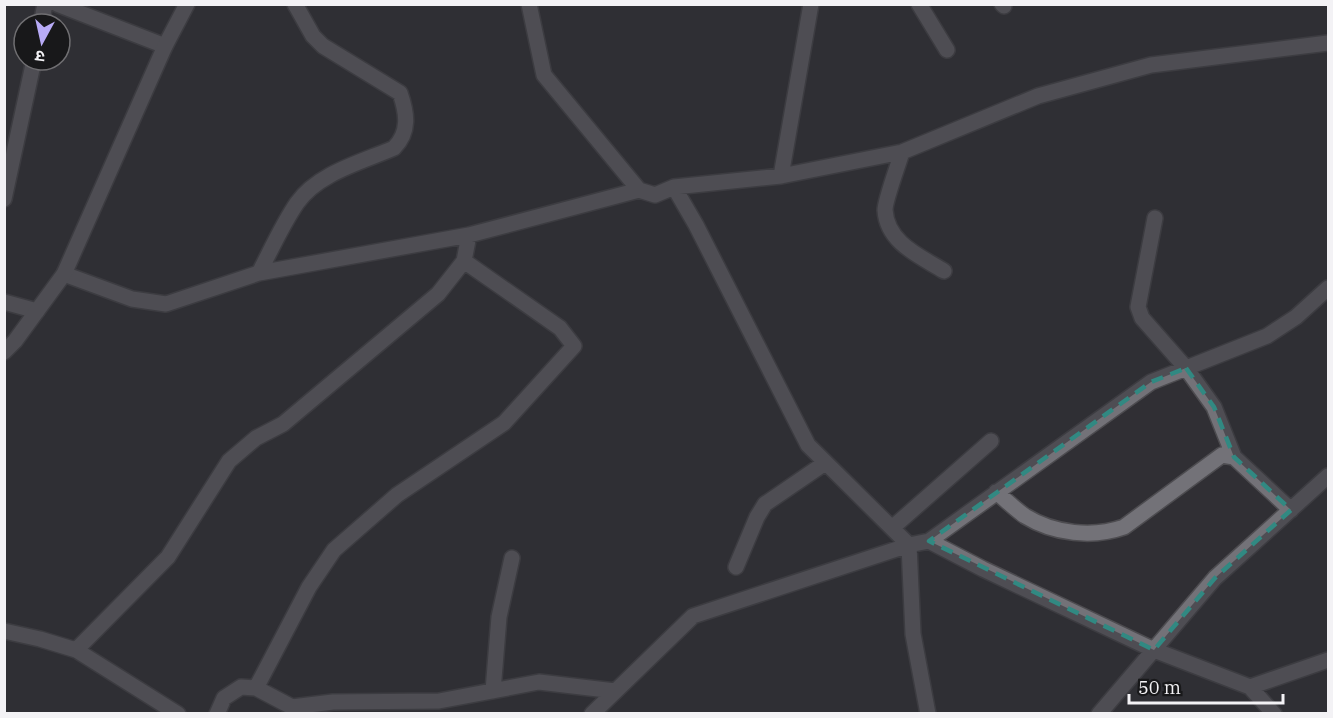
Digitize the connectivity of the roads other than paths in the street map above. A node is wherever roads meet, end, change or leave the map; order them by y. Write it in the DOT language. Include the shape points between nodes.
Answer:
graph roads {
  1 [pos="57,4"];
  2 [pos="187,4"];
  3 [pos="295,4"];
  4 [pos="529,4"];
  5 [pos="811,4"];
  6 [pos="919,4"];
  7 [pos="1329,43"];
  8 [pos="165,46"];
  9 [pos="947,50"];
  10 [pos="31,72"];
  11 [pos="10,143"];
  12 [pos="902,152"];
  13 [pos="781,176"];
  14 [pos="675,187"];
  15 [pos="639,190"];
  16 [pos="4,199"];
  17 [pos="1155,218"];
  18 [pos="469,236"];
  19 [pos="464,261"];
  20 [pos="944,271"];
  21 [pos="259,273"];
  22 [pos="64,274"];
  23 [pos="1329,288"];
  24 [pos="4,302"];
  25 [pos="37,311"];
  26 [pos="4,352"];
  27 [pos="1186,368"];
  28 [pos="991,441"];
  29 [pos="1234,457"];
  30 [pos="825,463"];
  31 [pos="1326,483"];
  32 [pos="996,492"];
  33 [pos="1291,510"];
  34 [pos="892,528"];
  35 [pos="929,541"];
  36 [pos="909,545"];
  37 [pos="512,558"];
  38 [pos="736,567"];
  39 [pos="4,631"];
  40 [pos="76,650"];
  41 [pos="1154,650"];
  42 [pos="1329,660"];
  43 [pos="1250,687"];
  44 [pos="256,688"];
  45 [pos="493,691"];
  46 [pos="615,691"];
  47 [pos="178,714"];
  48 [pos="217,714"];
  49 [pos="592,714"];
  50 [pos="928,714"];
  51 [pos="1099,714"];
  52 [pos="1274,714"];
  1 -- 8 [label="street"];
  2 -- 8 [label="street"];
  3 -- 21 [label="street" via="323,46 400,93 407,117 402,140 394,148 328,176 298,202"];
  4 -- 15 [label="street" via="544,75"];
  5 -- 13 [label="street"];
  6 -- 9 [label="street"];
  7 -- 12 [label="street" via="1150,65 1038,96"];
  8 -- 22 [label="street"];
  10 -- 11 [label="street"];
  11 -- 16 [label="street"];
  12 -- 13 [label="street"];
  12 -- 20 [label="street" via="885,209 891,232 902,245"];
  13 -- 14 [label="street"];
  14 -- 15 [label="street" via="655,195"];
  14 -- 30 [label="street" via="808,446"];
  15 -- 18 [label="street"];
  17 -- 27 [label="street" via="1138,307 1142,318"];
  18 -- 19 [label="street"];
  18 -- 21 [label="street"];
  19 -- 40 [label="street" via="438,294 283,424 256,438 229,461 168,557"];
  19 -- 44 [label="street" via="560,328 574,346 504,423 397,495 334,550 309,588"];
  21 -- 22 [label="street" via="166,304 132,299"];
  22 -- 25 [label="street"];
  23 -- 27 [label="street" via="1267,336"];
  24 -- 25 [label="street"];
  25 -- 26 [label="street"];
  27 -- 29 [label="street" via="1214,407"];
  27 -- 32 [label="street" via="1151,382"];
  28 -- 34 [label="street"];
  29 -- 32 [label="street" via="1222,455 1124,527 1107,533 1086,535 1046,526 1025,516"];
  29 -- 33 [label="street"];
  30 -- 34 [label="street"];
  30 -- 38 [label="street" via="765,504"];
  31 -- 33 [label="street"];
  32 -- 35 [label="street"];
  33 -- 41 [label="street" via="1215,578"];
  34 -- 36 [label="street"];
  35 -- 36 [label="street"];
  35 -- 41 [label="street"];
  36 -- 46 [label="street" via="693,616"];
  36 -- 50 [label="street" via="913,634"];
  37 -- 45 [label="street" via="500,617"];
  39 -- 40 [label="street"];
  40 -- 47 [label="street"];
  41 -- 43 [label="street"];
  41 -- 51 [label="street"];
  42 -- 43 [label="street"];
  43 -- 52 [label="street"];
  44 -- 45 [label="street" via="292,707 333,702 439,700"];
  44 -- 48 [label="street" via="241,687 224,698"];
  45 -- 46 [label="street" via="539,682"];
  46 -- 49 [label="street"];
}
